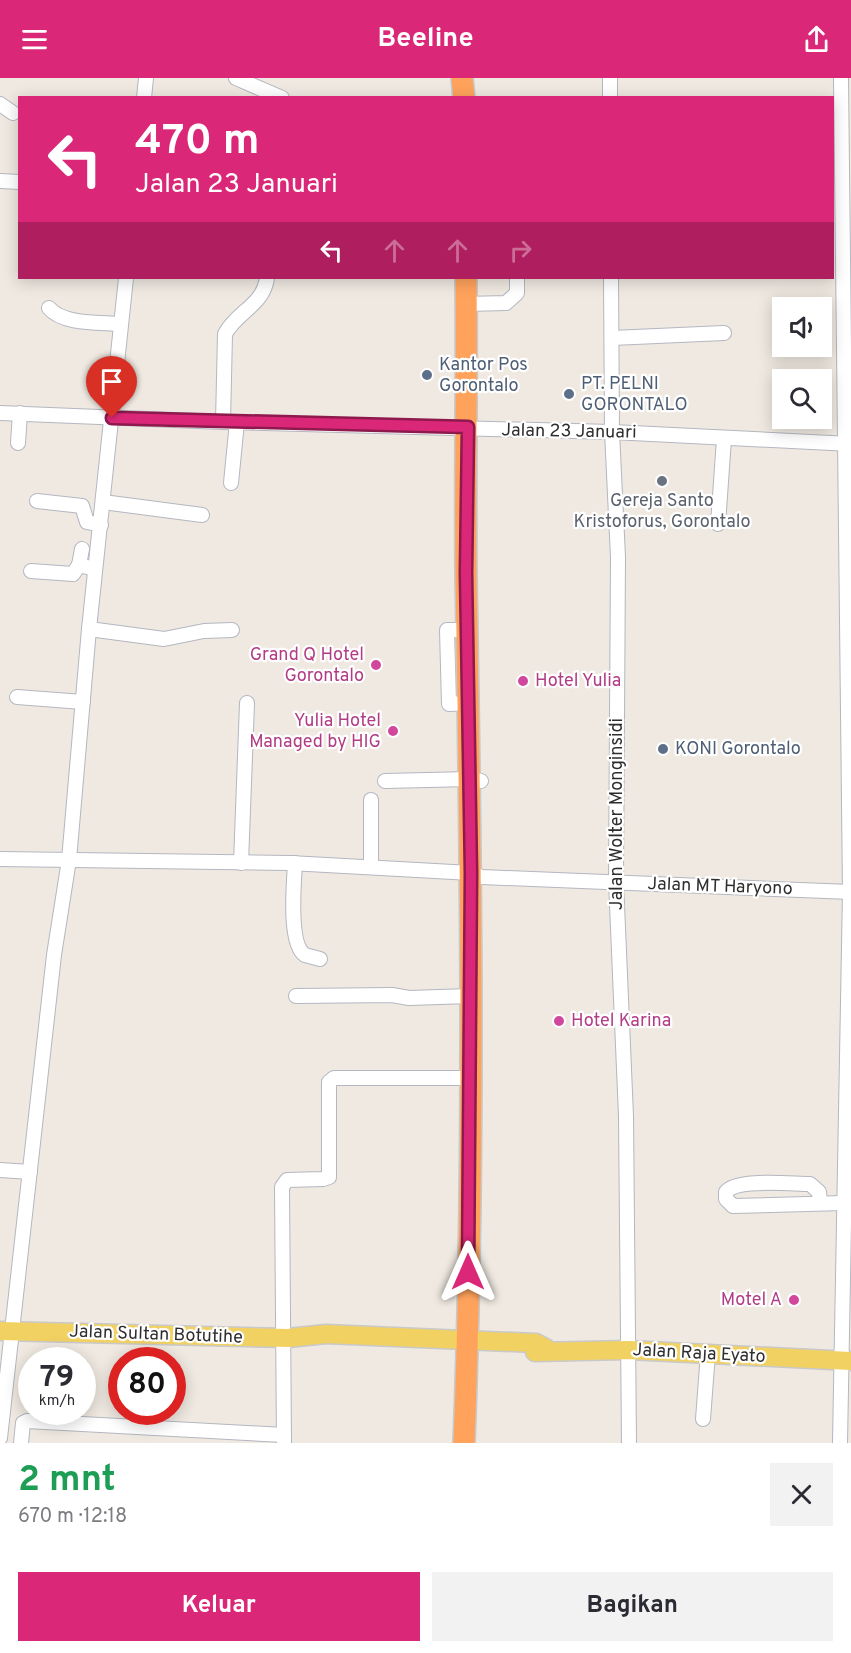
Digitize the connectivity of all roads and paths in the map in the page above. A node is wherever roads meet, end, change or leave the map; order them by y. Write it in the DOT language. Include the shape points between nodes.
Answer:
graph roads {
  1 [pos="146,78"];
  2 [pos="236,78"];
  3 [pos="462,78"];
  4 [pos="475,78"];
  5 [pos="610,78"];
  6 [pos="841,78"];
  7 [pos="144,96"];
  8 [pos="277,96"];
  9 [pos="464,96"];
  10 [pos="475,96"];
  11 [pos="610,96"];
  12 [pos="0,105"];
  13 [pos="13,113"];
  14 [pos="0,181"];
  15 [pos="18,182"];
  16 [pos="126,279"];
  17 [pos="267,279"];
  18 [pos="466,279"];
  19 [pos="477,279"];
  20 [pos="517,279"];
  21 [pos="611,279"];
  22 [pos="472,304"];
  23 [pos="50,308"];
  24 [pos="121,324"];
  25 [pos="724,333"];
  26 [pos="612,338"];
  27 [pos="0,412"];
  28 [pos="20,414"];
  29 [pos="112,418"];
  30 [pos="230,422"];
  31 [pos="473,429"];
  32 [pos="612,432"];
  33 [pos="724,439"];
  34 [pos="18,443"];
  35 [pos="848,444"];
  36 [pos="231,483"];
  37 [pos="37,501"];
  38 [pos="103,502"];
  39 [pos="202,515"];
  40 [pos="718,524"];
  41 [pos="101,525"];
  42 [pos="472,542"];
  43 [pos="82,549"];
  44 [pos="79,565"];
  45 [pos="95,568"];
  46 [pos="31,571"];
  47 [pos="89,629"];
  48 [pos="232,630"];
  49 [pos="17,698"];
  50 [pos="83,702"];
  51 [pos="247,702"];
  52 [pos="475,780"];
  53 [pos="385,781"];
  54 [pos="371,800"];
  55 [pos="0,859"];
  56 [pos="69,860"];
  57 [pos="241,863"];
  58 [pos="293,863"];
  59 [pos="370,866"];
  60 [pos="477,875"];
  61 [pos="616,881"];
  62 [pos="850,892"];
  63 [pos="320,958"];
  64 [pos="476,961"];
  65 [pos="296,996"];
  66 [pos="470,996"];
  67 [pos="470,1078"];
  68 [pos="475,1109"];
  69 [pos="0,1170"];
  70 [pos="30,1172"];
  71 [pos="820,1203"];
  72 [pos="844,1203"];
  73 [pos="6,1331"];
  74 [pos="282,1338"];
  75 [pos="474,1346"];
  76 [pos="629,1350"];
  77 [pos="708,1353"];
  78 [pos="846,1361"];
  79 [pos="703,1419"];
  80 [pos="0,1438"];
  81 [pos="284,1439"];
  82 [pos="21,1443"];
  83 [pos="464,1443"];
  84 [pos="476,1443"];
  85 [pos="629,1443"];
  86 [pos="840,1443"];
  1 -- 7 [label="street"];
  2 -- 8 [label="street"];
  3 -- 9 [label="highway"];
  4 -- 10 [label="highway"];
  5 -- 11 [label="street"];
  6 -- 35 [label="street"];
  12 -- 13 [label="street"];
  14 -- 15 [label="street"];
  16 -- 24 [label="street"];
  17 -- 30 [label="street" via="260,299 230,324 225,334"];
  18 -- 22 [label="highway"];
  19 -- 22 [label="highway"];
  20 -- 22 [label="street" via="514,298 506,303"];
  21 -- 26 [label="street, Jalan Wolter Monginsidi"];
  22 -- 31 [label="highway"];
  23 -- 24 [label="street" via="53,313 69,318"];
  24 -- 29 [label="street"];
  25 -- 26 [label="street"];
  26 -- 32 [label="street, Jalan Wolter Monginsidi"];
  27 -- 28 [label="street, Jalan 23 Januari"];
  28 -- 29 [label="street, Jalan 23 Januari"];
  28 -- 34 [label="street"];
  29 -- 30 [label="street, Jalan 23 Januari"];
  29 -- 38 [label="street"];
  30 -- 31 [label="street, Jalan 23 Januari"];
  30 -- 36 [label="street"];
  31 -- 32 [label="street, Jalan 23 Januari"];
  31 -- 42 [label="highway"];
  32 -- 33 [label="street, Jalan 23 Januari"];
  32 -- 61 [label="street, Jalan Wolter Monginsidi" via="618,557"];
  33 -- 35 [label="street, Jalan 23 Januari"];
  33 -- 40 [label="street"];
  35 -- 62 [label="street"];
  37 -- 41 [label="street" via="82,506 87,522"];
  38 -- 39 [label="street"];
  38 -- 41 [label="street"];
  41 -- 45 [label="street"];
  42 -- 52 [label="highway"];
  42 -- 52 [label="highway" via="468,630"];
  43 -- 44 [label="street"];
  44 -- 45 [label="street"];
  44 -- 46 [label="street" via="73,574"];
  45 -- 47 [label="street"];
  47 -- 48 [label="street" via="164,639"];
  47 -- 50 [label="street"];
  49 -- 50 [label="street"];
  50 -- 56 [label="street"];
  51 -- 57 [label="street"];
  52 -- 53 [label="street"];
  52 -- 60 [label="highway"];
  54 -- 59 [label="street"];
  55 -- 56 [label="street, Jalan MT Haryono"];
  56 -- 57 [label="street, Jalan MT Haryono"];
  56 -- 70 [label="street" via="54,955"];
  57 -- 58 [label="street, Jalan MT Haryono"];
  58 -- 59 [label="street, Jalan MT Haryono"];
  58 -- 63 [label="street" via="298,946 305,956"];
  59 -- 60 [label="street, Jalan MT Haryono"];
  60 -- 61 [label="street, Jalan MT Haryono"];
  60 -- 64 [label="highway"];
  61 -- 62 [label="street, Jalan MT Haryono"];
  61 -- 76 [label="street, Jalan Wolter Monginsidi" via="626,1116"];
  62 -- 72 [label="street"];
  64 -- 66 [label="highway"];
  64 -- 68 [label="highway"];
  65 -- 66 [label="street"];
  66 -- 67 [label="highway"];
  67 -- 68 [label="highway"];
  67 -- 74 [label="street" via="334,1078 330,1082 329,1177 287,1180 282,1187"];
  68 -- 75 [label="highway"];
  69 -- 70 [label="street"];
  70 -- 73 [label="street"];
  71 -- 71 [label="street" via="733,1206 728,1203 726,1192 731,1186 744,1184 810,1184 819,1192"];
  71 -- 72 [label="street"];
  72 -- 78 [label="street"];
  73 -- 74 [label="main road, Jalan Sultan Botutihe"];
  73 -- 80 [label="street"];
  74 -- 75 [label="main road, Jalan Sultan Botutihe"];
  74 -- 81 [label="street"];
  75 -- 76 [label="main road, Jalan Raja Eyato" via="536,1343 547,1349"];
  75 -- 83 [label="highway"];
  75 -- 84 [label="highway"];
  76 -- 77 [label="main road, Jalan Raja Eyato"];
  76 -- 85 [label="street, Jalan Wolter Monginsidi"];
  77 -- 78 [label="main road, Jalan Raja Eyato"];
  77 -- 79 [label="street"];
  78 -- 86 [label="street"];
  81 -- 82 [label="street" via="27,1421 23,1423"];
}
